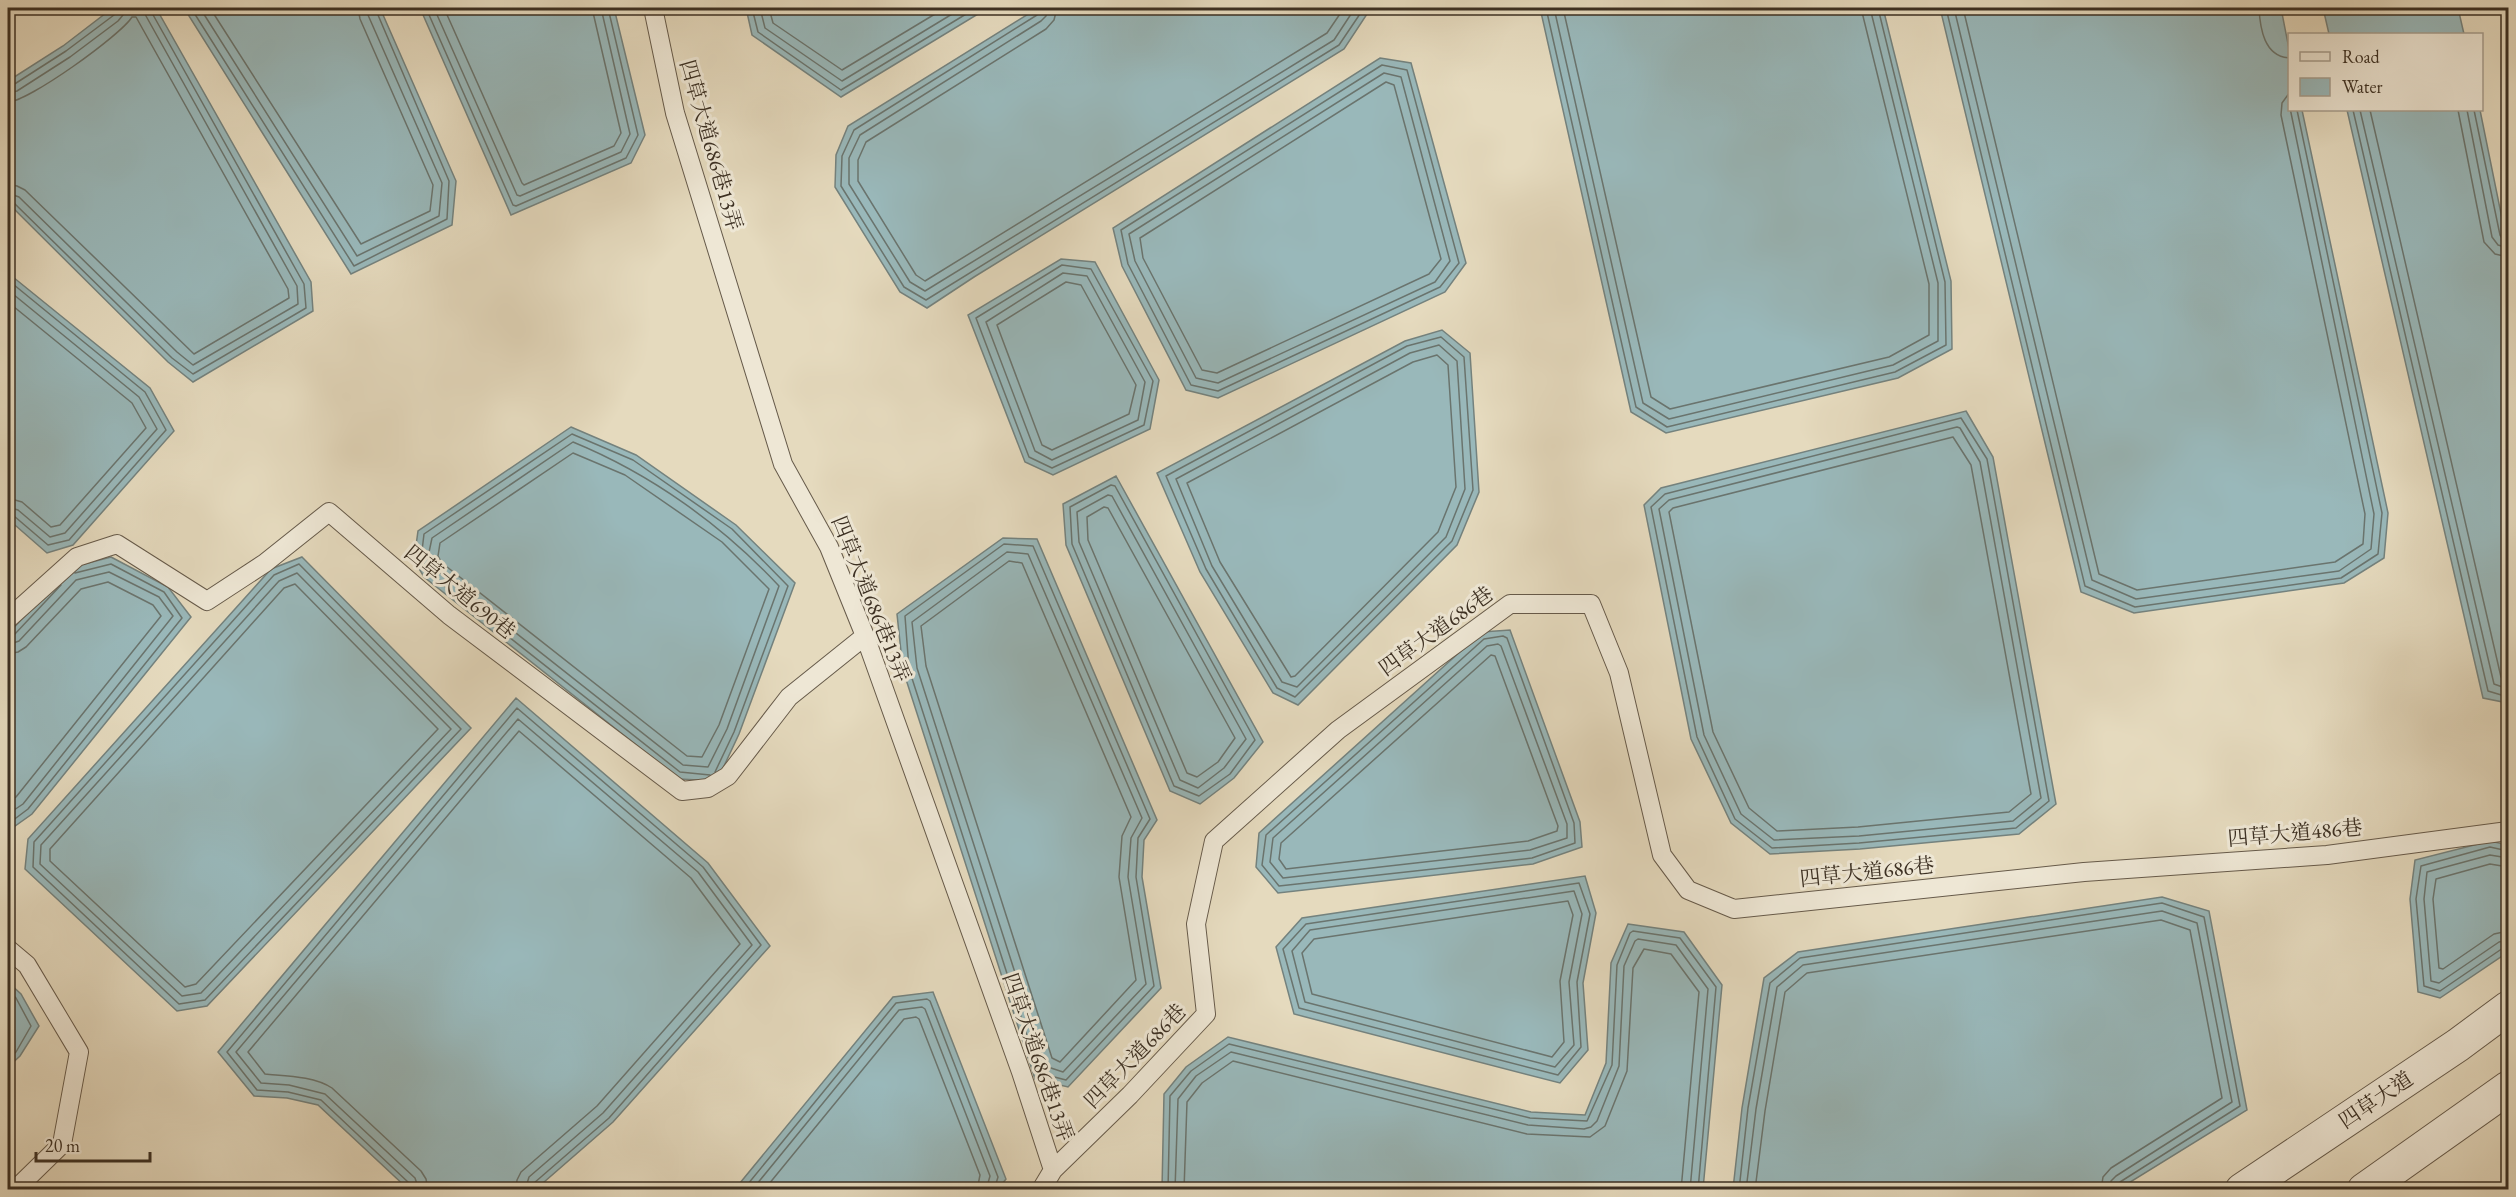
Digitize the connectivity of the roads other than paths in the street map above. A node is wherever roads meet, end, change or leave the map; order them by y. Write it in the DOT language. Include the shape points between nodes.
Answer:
graph roads {
  1 [pos="653,8"];
  2 [pos="8,619"];
  3 [pos="865,636"];
  4 [pos="2508,831"];
  5 [pos="2084,872"];
  6 [pos="8,949"];
  7 [pos="2508,1008"];
  8 [pos="2508,1088"];
  9 [pos="1053,1170"];
  10 [pos="13,1190"];
  11 [pos="1041,1190"];
  12 [pos="2242,1190"];
  13 [pos="2364,1190"];
  1 -- 3 [label="lane, 四草大道686巷13弄" via="675,113 783,464 829,547"];
  2 -- 3 [label="lane, 四草大道690巷" via="77,557 117,544 207,601 265,564 330,512 449,615 682,790 708,788 728,776 789,697"];
  3 -- 9 [label="lane, 四草大道686巷13弄"];
  4 -- 5 [label="lane, 四草大道486巷" via="2327,855"];
  5 -- 9 [label="lane, 四草大道686巷" via="1734,909 1688,890 1662,855 1619,673 1591,604 1510,604 1338,730 1214,841 1196,924 1206,1014"];
  6 -- 10 [label="lane" via="27,965 79,1052 62,1144"];
  7 -- 12 [label="street, 四草大道" via="2458,1046"];
  8 -- 13 [label="street"];
  9 -- 11 [label="lane, 四草大道686巷"];
}
